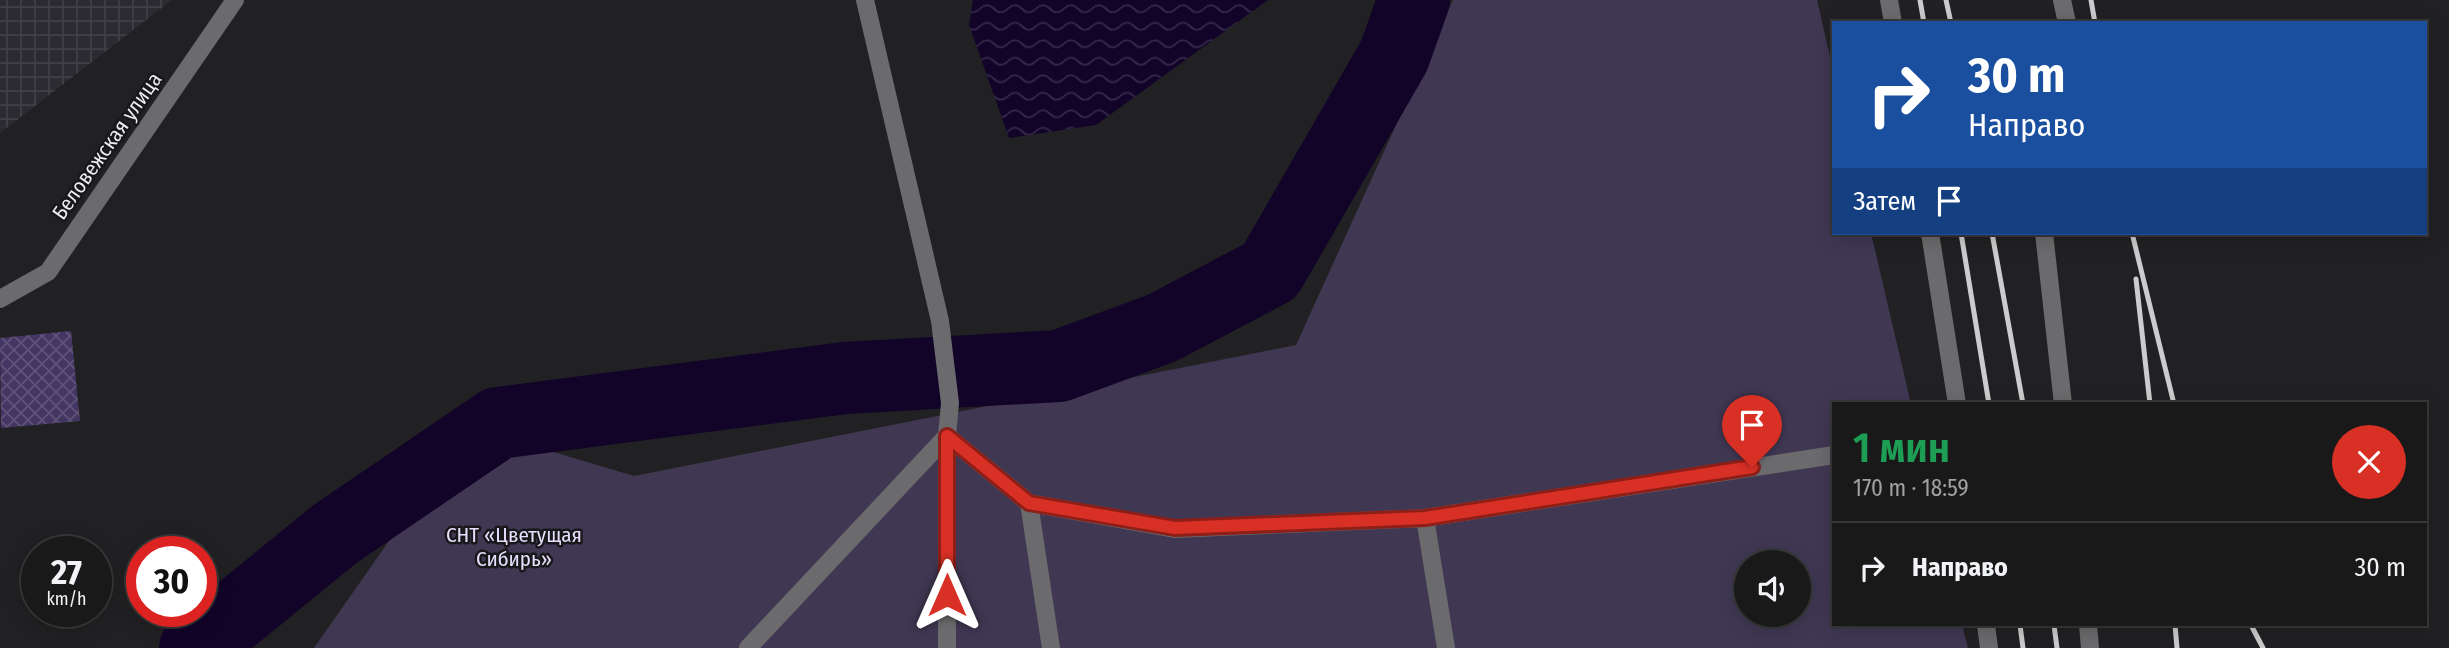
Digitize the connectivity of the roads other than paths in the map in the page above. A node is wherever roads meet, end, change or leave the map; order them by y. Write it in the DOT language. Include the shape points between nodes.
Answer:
graph roads {
  1 [pos="235,0"];
  2 [pos="865,0"];
  3 [pos="1889,0"];
  4 [pos="2062,0"];
  5 [pos="1893,21"];
  6 [pos="2067,21"];
  7 [pos="1930,235"];
  8 [pos="2043,235"];
  9 [pos="0,299"];
  10 [pos="1956,402"];
  11 [pos="2063,402"];
  12 [pos="947,436"];
  13 [pos="1832,455"];
  14 [pos="1029,503"];
  15 [pos="1425,518"];
  16 [pos="1986,626"];
  17 [pos="2088,626"];
  18 [pos="748,648"];
  19 [pos="947,648"];
  20 [pos="1051,648"];
  21 [pos="1447,648"];
  22 [pos="1989,648"];
  23 [pos="2090,648"];
  1 -- 9 [label="street, Беловежская улица" via="48,272"];
  2 -- 12 [label="street" via="940,321 950,403"];
  3 -- 5 [label="street"];
  4 -- 6 [label="street"];
  7 -- 10 [label="street"];
  8 -- 11 [label="street"];
  12 -- 14 [label="street"];
  12 -- 18 [label="street"];
  12 -- 19 [label="street"];
  13 -- 15 [label="street"];
  14 -- 15 [label="street" via="1175,528"];
  14 -- 20 [label="street"];
  15 -- 21 [label="street"];
  16 -- 22 [label="street"];
  17 -- 23 [label="street"];
}
